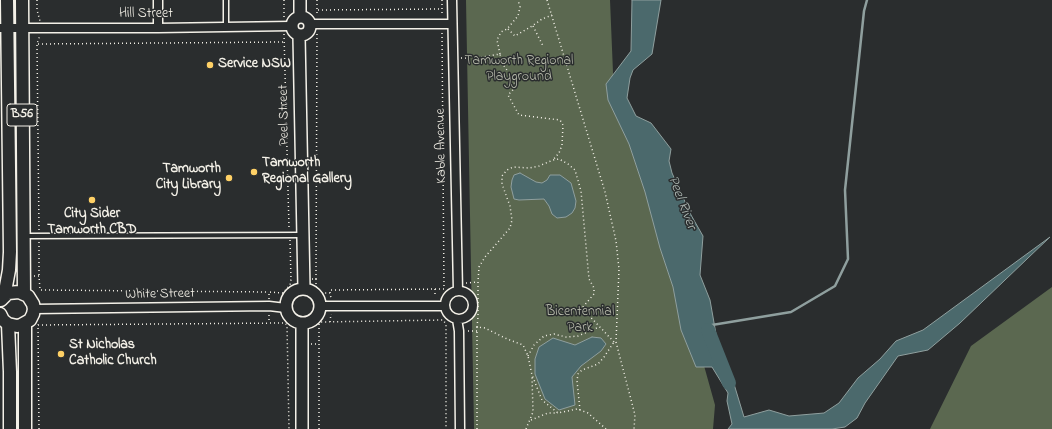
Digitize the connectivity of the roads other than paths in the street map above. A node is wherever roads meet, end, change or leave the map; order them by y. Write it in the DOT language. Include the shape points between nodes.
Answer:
graph roads {
  1 [pos="7,0"];
  2 [pos="22,0"];
  3 [pos="158,0"];
  4 [pos="226,0"];
  5 [pos="300,0"];
  6 [pos="452,0"];
  7 [pos="300,17"];
  8 [pos="314,24"];
  9 [pos="452,24"];
  10 [pos="288,26"];
  11 [pos="226,27"];
  12 [pos="4,28"];
  13 [pos="22,28"];
  14 [pos="158,28"];
  15 [pos="299,36"];
  16 [pos="302,235"];
  17 [pos="23,236"];
  18 [pos="304,289"];
  19 [pos="458,292"];
  20 [pos="24,293"];
  21 [pos="2,300"];
  22 [pos="320,306"];
  23 [pos="445,306"];
  24 [pos="34,308"];
  25 [pos="286,308"];
  26 [pos="0,314"];
  27 [pos="457,319"];
  28 [pos="8,324"];
  29 [pos="25,324"];
  30 [pos="302,324"];
  31 [pos="10,429"];
  32 [pos="25,429"];
  33 [pos="302,429"];
  34 [pos="460,429"];
  1 -- 12 [label="main road, B56"];
  2 -- 13 [label="main road, B56"];
  3 -- 14 [label="street"];
  4 -- 11 [label="lane"];
  5 -- 7 [label="main road"];
  6 -- 9 [label="street, Kable Avenue"];
  7 -- 8 [label="main road"];
  7 -- 10 [label="main road"];
  8 -- 9 [label="street"];
  8 -- 15 [label="main road" via="305,35"];
  9 -- 19 [label="street, Kable Avenue"];
  10 -- 11 [label="street, Hill Street"];
  10 -- 15 [label="main road"];
  11 -- 14 [label="street, Hill Street"];
  12 -- 13 [label="street, Hill Street"];
  12 -- 21 [label="main road, B56" via="10,252"];
  13 -- 14 [label="street, Hill Street"];
  13 -- 17 [label="main road, B56"];
  15 -- 16 [label="main road, Peel Street"];
  16 -- 17 [label="lane"];
  16 -- 18 [label="main road, Peel Street"];
  17 -- 20 [label="main road, B56"];
  18 -- 22 [label="main road" via="314,294"];
  18 -- 25 [label="main road" via="292,293"];
  19 -- 23 [label="street" via="450,295"];
  19 -- 27 [label="street" via="470,297 473,306 469,314"];
  20 -- 21 [label="main road, B56" via="13,292"];
  20 -- 24 [label="main road"];
  22 -- 23 [label="street"];
  22 -- 30 [label="main road" via="316,317"];
  23 -- 27 [label="street" via="449,315"];
  24 -- 25 [label="street, White Street"];
  24 -- 29 [label="main road" via="30,320"];
  25 -- 30 [label="main road" via="291,318"];
  26 -- 28 [label="main road"];
  27 -- 34 [label="street"];
  28 -- 29 [label="main road"];
  28 -- 31 [label="main road"];
  29 -- 32 [label="main road"];
  30 -- 33 [label="main road"];
}
